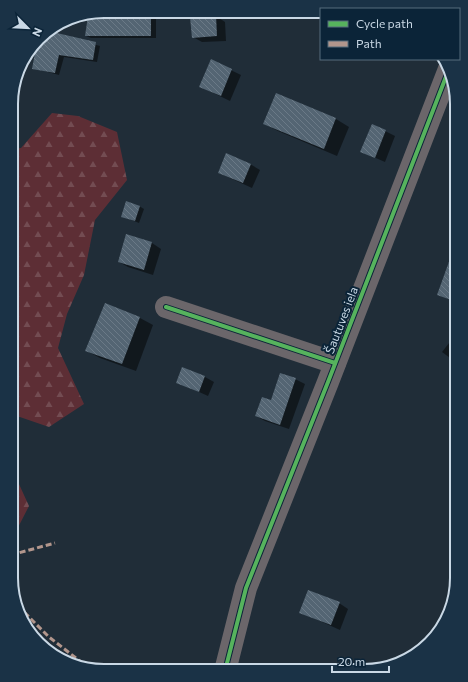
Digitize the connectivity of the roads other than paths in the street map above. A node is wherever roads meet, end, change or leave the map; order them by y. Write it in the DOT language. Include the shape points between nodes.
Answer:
graph roads {
  1 [pos="447,83"];
  2 [pos="166,308"];
  3 [pos="335,363"];
  4 [pos="227,664"];
  1 -- 3 [label="street, Šautuves iela"];
  2 -- 3 [label="street"];
  3 -- 4 [label="street, Šautuves iela" via="246,588"];
}
